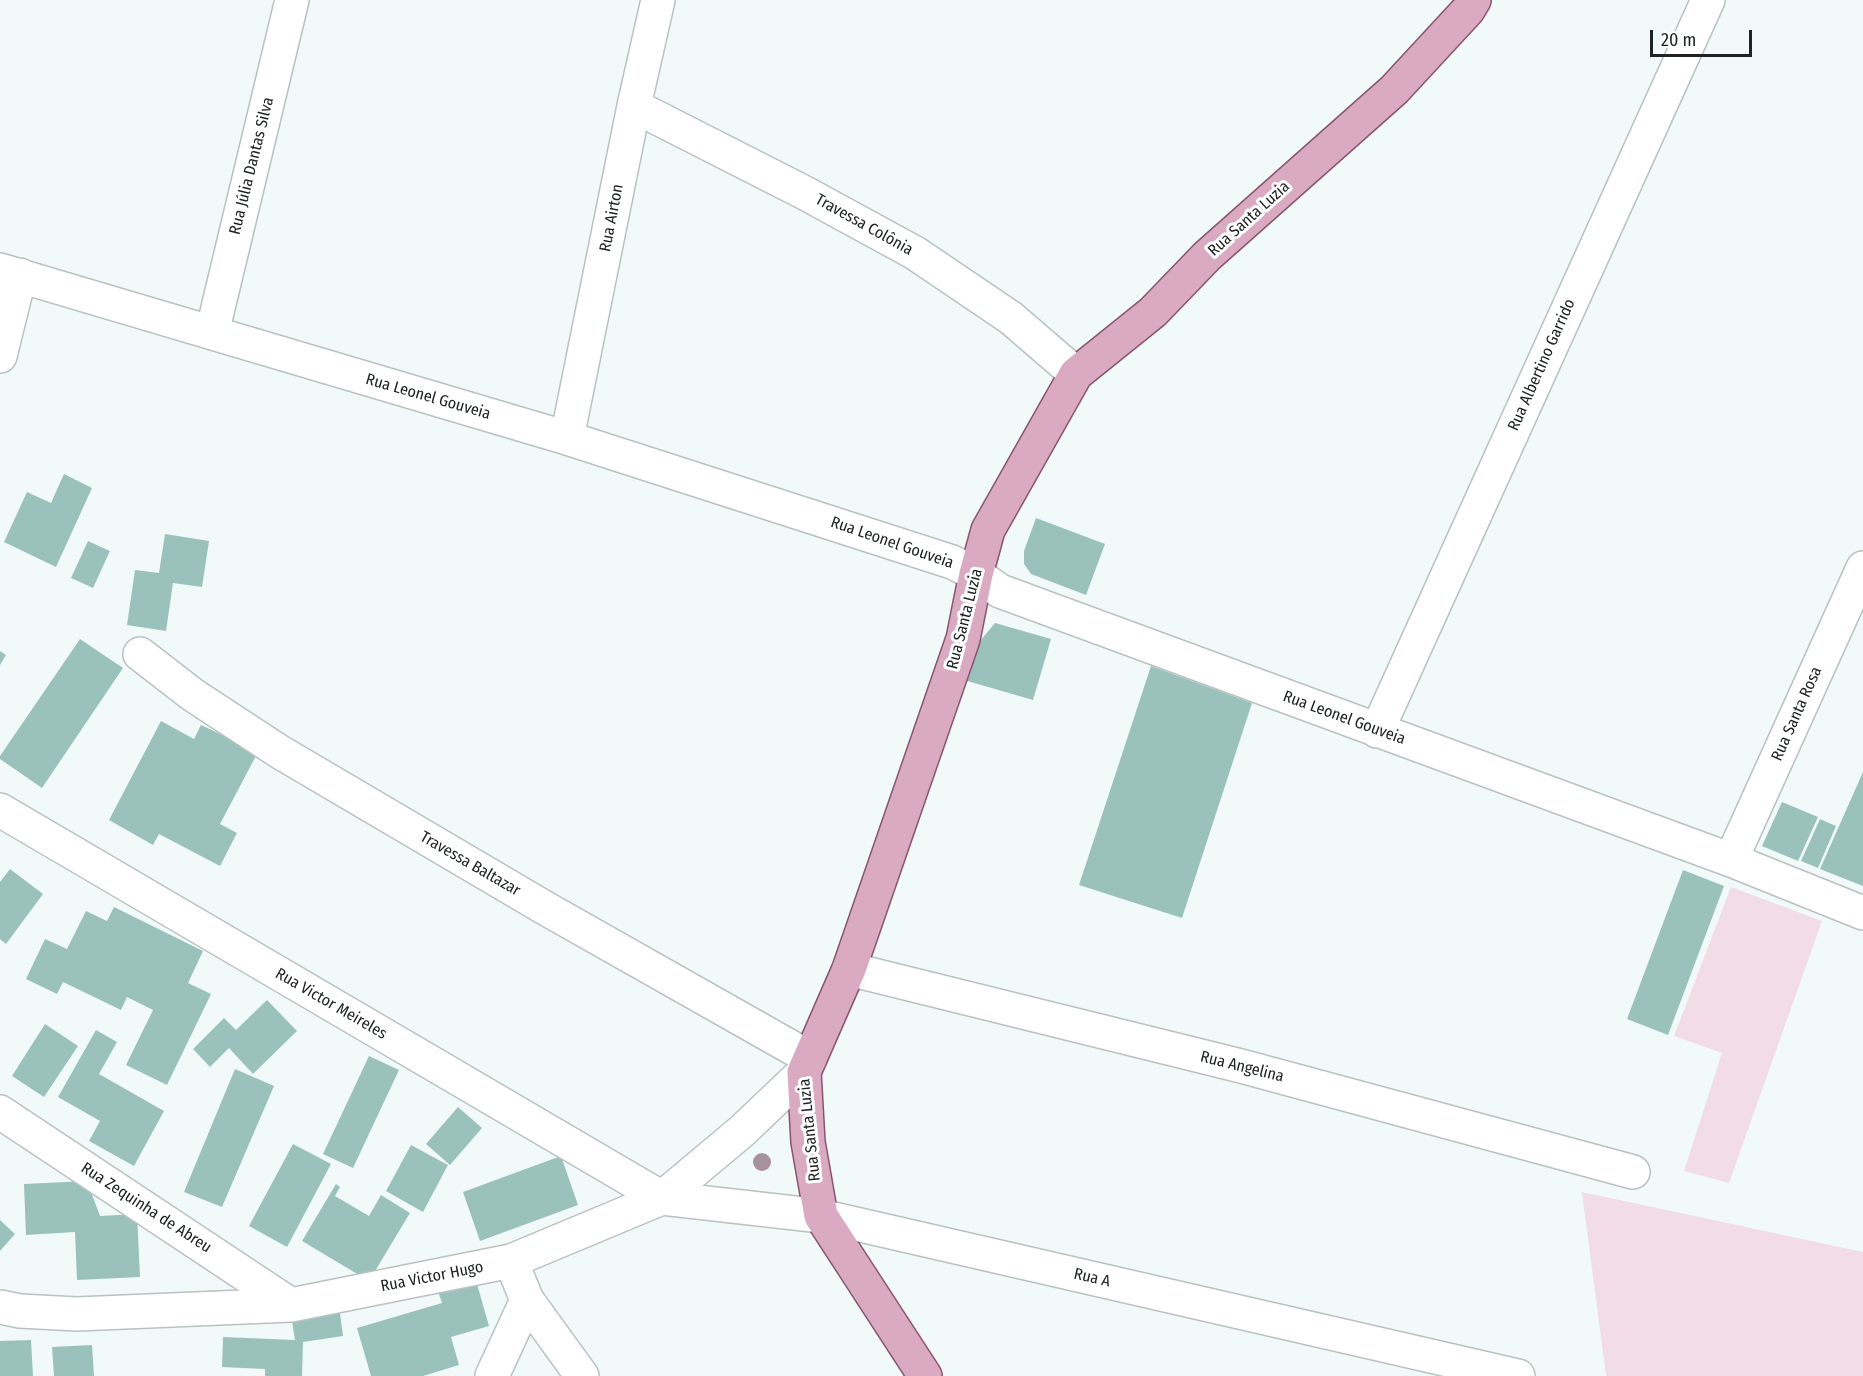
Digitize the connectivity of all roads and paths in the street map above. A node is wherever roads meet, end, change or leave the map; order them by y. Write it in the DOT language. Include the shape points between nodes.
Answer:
graph roads {
  1 [pos="292,0"];
  2 [pos="658,0"];
  3 [pos="1474,0"];
  4 [pos="1708,0"];
  5 [pos="634,106"];
  6 [pos="10,272"];
  7 [pos="212,333"];
  8 [pos="0,356"];
  9 [pos="1076,374"];
  10 [pos="567,438"];
  11 [pos="1863,568"];
  12 [pos="976,574"];
  13 [pos="140,654"];
  14 [pos="1377,731"];
  15 [pos="0,810"];
  16 [pos="1731,860"];
  17 [pos="1863,913"];
  18 [pos="849,969"];
  19 [pos="807,1065"];
  20 [pos="0,1112"];
  21 [pos="1633,1172"];
  22 [pos="662,1198"];
  23 [pos="821,1216"];
  24 [pos="511,1261"];
  25 [pos="527,1300"];
  26 [pos="291,1305"];
  27 [pos="0,1307"];
  28 [pos="492,1376"];
  29 [pos="582,1376"];
  30 [pos="925,1376"];
  31 [pos="1518,1376"];
  1 -- 7 [label="street, Rua Júlia Dantas Silva"];
  2 -- 5 [label="street, Rua Airton"];
  3 -- 9 [label="main road, Rua Santa Luzia" via="1394,90 1207,256 1153,312"];
  4 -- 14 [label="street, Rua Albertino Garrido"];
  5 -- 9 [label="street, Travessa Colônia" via="915,253 1011,318"];
  5 -- 10 [label="street, Rua Airton"];
  6 -- 7 [label="street, Rua Leonel Gouveia"];
  6 -- 8 [label="street"];
  7 -- 10 [label="street, Rua Leonel Gouveia"];
  9 -- 12 [label="main road, Rua Santa Luzia" via="988,530"];
  10 -- 12 [label="street, Rua Leonel Gouveia" via="952,562"];
  11 -- 16 [label="street, Rua Santa Rosa"];
  12 -- 14 [label="street, Rua Leonel Gouveia" via="1000,591"];
  12 -- 18 [label="main road, Rua Santa Luzia" via="963,639"];
  13 -- 19 [label="street, Travessa Baltazar" via="193,695 280,752"];
  14 -- 16 [label="street, Rua Leonel Gouveia"];
  15 -- 22 [label="street, Rua Victor Meireles"];
  16 -- 17 [label="street, Rua Leonel Gouveia"];
  18 -- 19 [label="main road, Rua Santa Luzia"];
  18 -- 21 [label="street, Rua Angelina" via="1241,1066"];
  19 -- 22 [label="street, Rua Victor Hugo" via="742,1131"];
  19 -- 23 [label="main road, Rua Santa Luzia" via="808,1142"];
  20 -- 26 [label="street, Rua Zequinha de Abreu"];
  22 -- 23 [label="street, Rua A"];
  22 -- 24 [label="street, Rua Victor Hugo"];
  23 -- 30 [label="main road, Rua Santa Luzia"];
  23 -- 31 [label="street, Rua A"];
  24 -- 25 [label="street"];
  24 -- 26 [label="street, Rua Victor Hugo"];
  25 -- 28 [label="street"];
  25 -- 29 [label="street"];
  26 -- 27 [label="street, Rua Victor Hugo" via="77,1314"];
}
